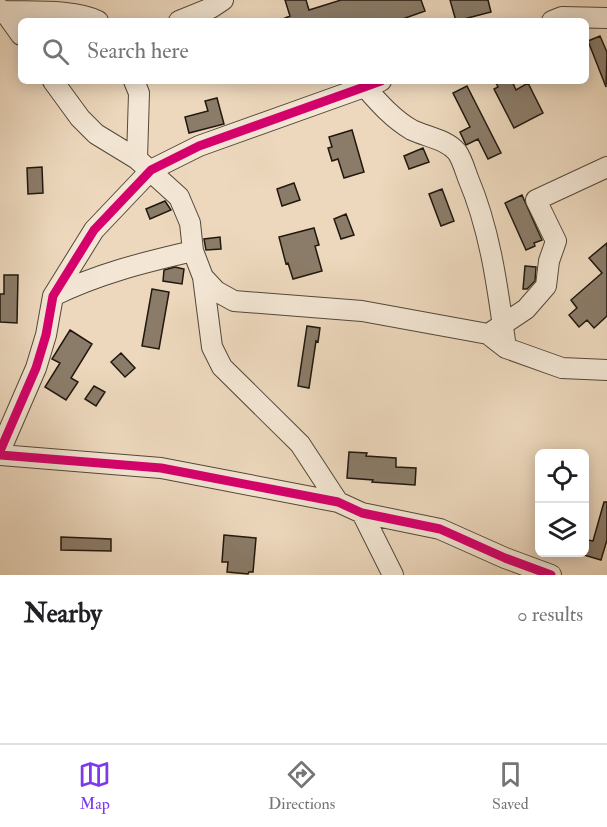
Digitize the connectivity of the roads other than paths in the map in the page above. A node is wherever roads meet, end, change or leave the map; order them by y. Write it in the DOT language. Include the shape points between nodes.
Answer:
graph roads {
  1 [pos="223,0"];
  2 [pos="598,0"];
  3 [pos="2,10"];
  4 [pos="607,10"];
  5 [pos="560,13"];
  6 [pos="92,18"];
  7 [pos="187,18"];
  8 [pos="607,18"];
  9 [pos="18,31"];
  10 [pos="55,84"];
  11 [pos="136,84"];
  12 [pos="373,84"];
  13 [pos="144,164"];
  14 [pos="607,167"];
  15 [pos="193,251"];
  16 [pos="203,277"];
  17 [pos="53,296"];
  18 [pos="495,329"];
  19 [pos="607,370"];
  20 [pos="0,451"];
  21 [pos="0,455"];
  22 [pos="338,502"];
  23 [pos="362,513"];
  24 [pos="393,575"];
  25 [pos="551,575"];
  1 -- 7 [label="street"];
  2 -- 4 [label="street"];
  3 -- 6 [label="street"];
  3 -- 9 [label="street"];
  5 -- 8 [label="street"];
  10 -- 13 [label="street" via="96,134"];
  11 -- 13 [label="street"];
  12 -- 13 [label="street"];
  12 -- 18 [label="street" via="390,115 412,130 443,141 457,153 483,223 495,274"];
  13 -- 15 [label="street" via="179,197 190,223"];
  13 -- 17 [label="street" via="94,230"];
  14 -- 18 [label="street" via="536,200 556,241 546,286 526,309"];
  15 -- 16 [label="street"];
  15 -- 17 [label="street" via="82,282"];
  16 -- 18 [label="street" via="216,291 234,301 362,311"];
  16 -- 22 [label="street" via="212,347 219,362 300,444"];
  17 -- 20 [label="street" via="36,368"];
  18 -- 19 [label="street" via="506,348 562,368"];
  21 -- 22 [label="street" via="160,468"];
  22 -- 23 [label="street"];
  23 -- 24 [label="street"];
  23 -- 25 [label="street" via="440,529"];
}
